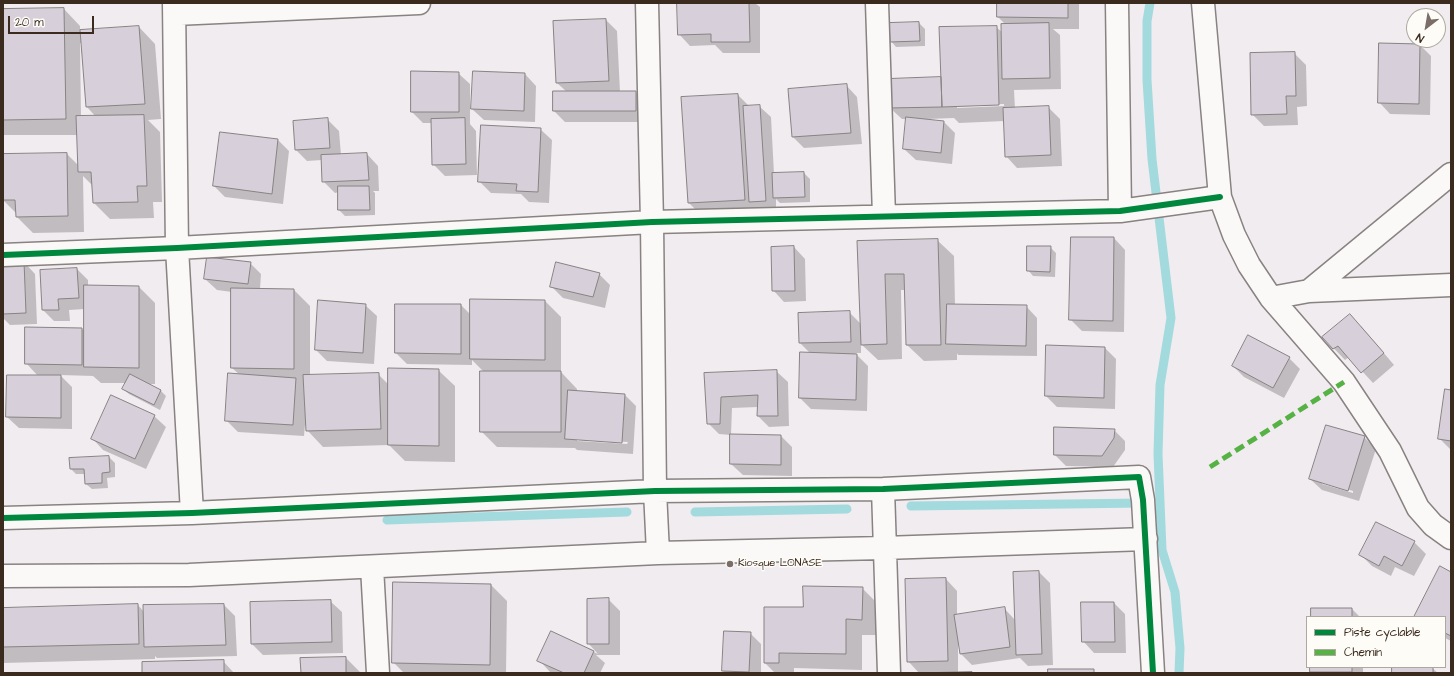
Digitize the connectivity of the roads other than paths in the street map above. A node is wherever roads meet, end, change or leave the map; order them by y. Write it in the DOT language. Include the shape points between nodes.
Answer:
graph roads {
  1 [pos="419,3"];
  2 [pos="647,3"];
  3 [pos="878,3"];
  4 [pos="1117,3"];
  5 [pos="1203,3"];
  6 [pos="175,8"];
  7 [pos="1451,174"];
  8 [pos="1220,197"];
  9 [pos="1120,211"];
  10 [pos="884,216"];
  11 [pos="652,222"];
  12 [pos="177,248"];
  13 [pos="3,255"];
  14 [pos="1451,285"];
  15 [pos="1309,290"];
  16 [pos="1271,298"];
  17 [pos="883,489"];
  18 [pos="655,491"];
  19 [pos="192,513"];
  20 [pos="3,518"];
  21 [pos="1451,538"];
  22 [pos="1146,539"];
  23 [pos="884,548"];
  24 [pos="658,553"];
  25 [pos="372,567"];
  26 [pos="3,576"];
  27 [pos="378,673"];
  28 [pos="889,673"];
  29 [pos="1154,673"];
  1 -- 6 [label="street"];
  2 -- 11 [label="street"];
  3 -- 10 [label="street"];
  4 -- 9 [label="street"];
  5 -- 8 [label="street"];
  6 -- 12 [label="street"];
  7 -- 15 [label="street"];
  8 -- 9 [label="street"];
  8 -- 16 [label="street" via="1246,259"];
  9 -- 10 [label="street"];
  10 -- 11 [label="street"];
  11 -- 12 [label="street"];
  11 -- 18 [label="street"];
  12 -- 13 [label="street"];
  12 -- 19 [label="street"];
  14 -- 15 [label="street"];
  15 -- 16 [label="street"];
  16 -- 21 [label="street" via="1344,382 1390,450 1418,508 1433,525"];
  17 -- 18 [label="street"];
  17 -- 22 [label="street" via="1139,477"];
  17 -- 23 [label="street"];
  18 -- 19 [label="street"];
  18 -- 24 [label="street"];
  19 -- 20 [label="street"];
  22 -- 23 [label="street"];
  22 -- 29 [label="street"];
  23 -- 24 [label="street"];
  23 -- 28 [label="street"];
  24 -- 25 [label="street"];
  25 -- 26 [label="street" via="189,575"];
  25 -- 27 [label="street"];
}
